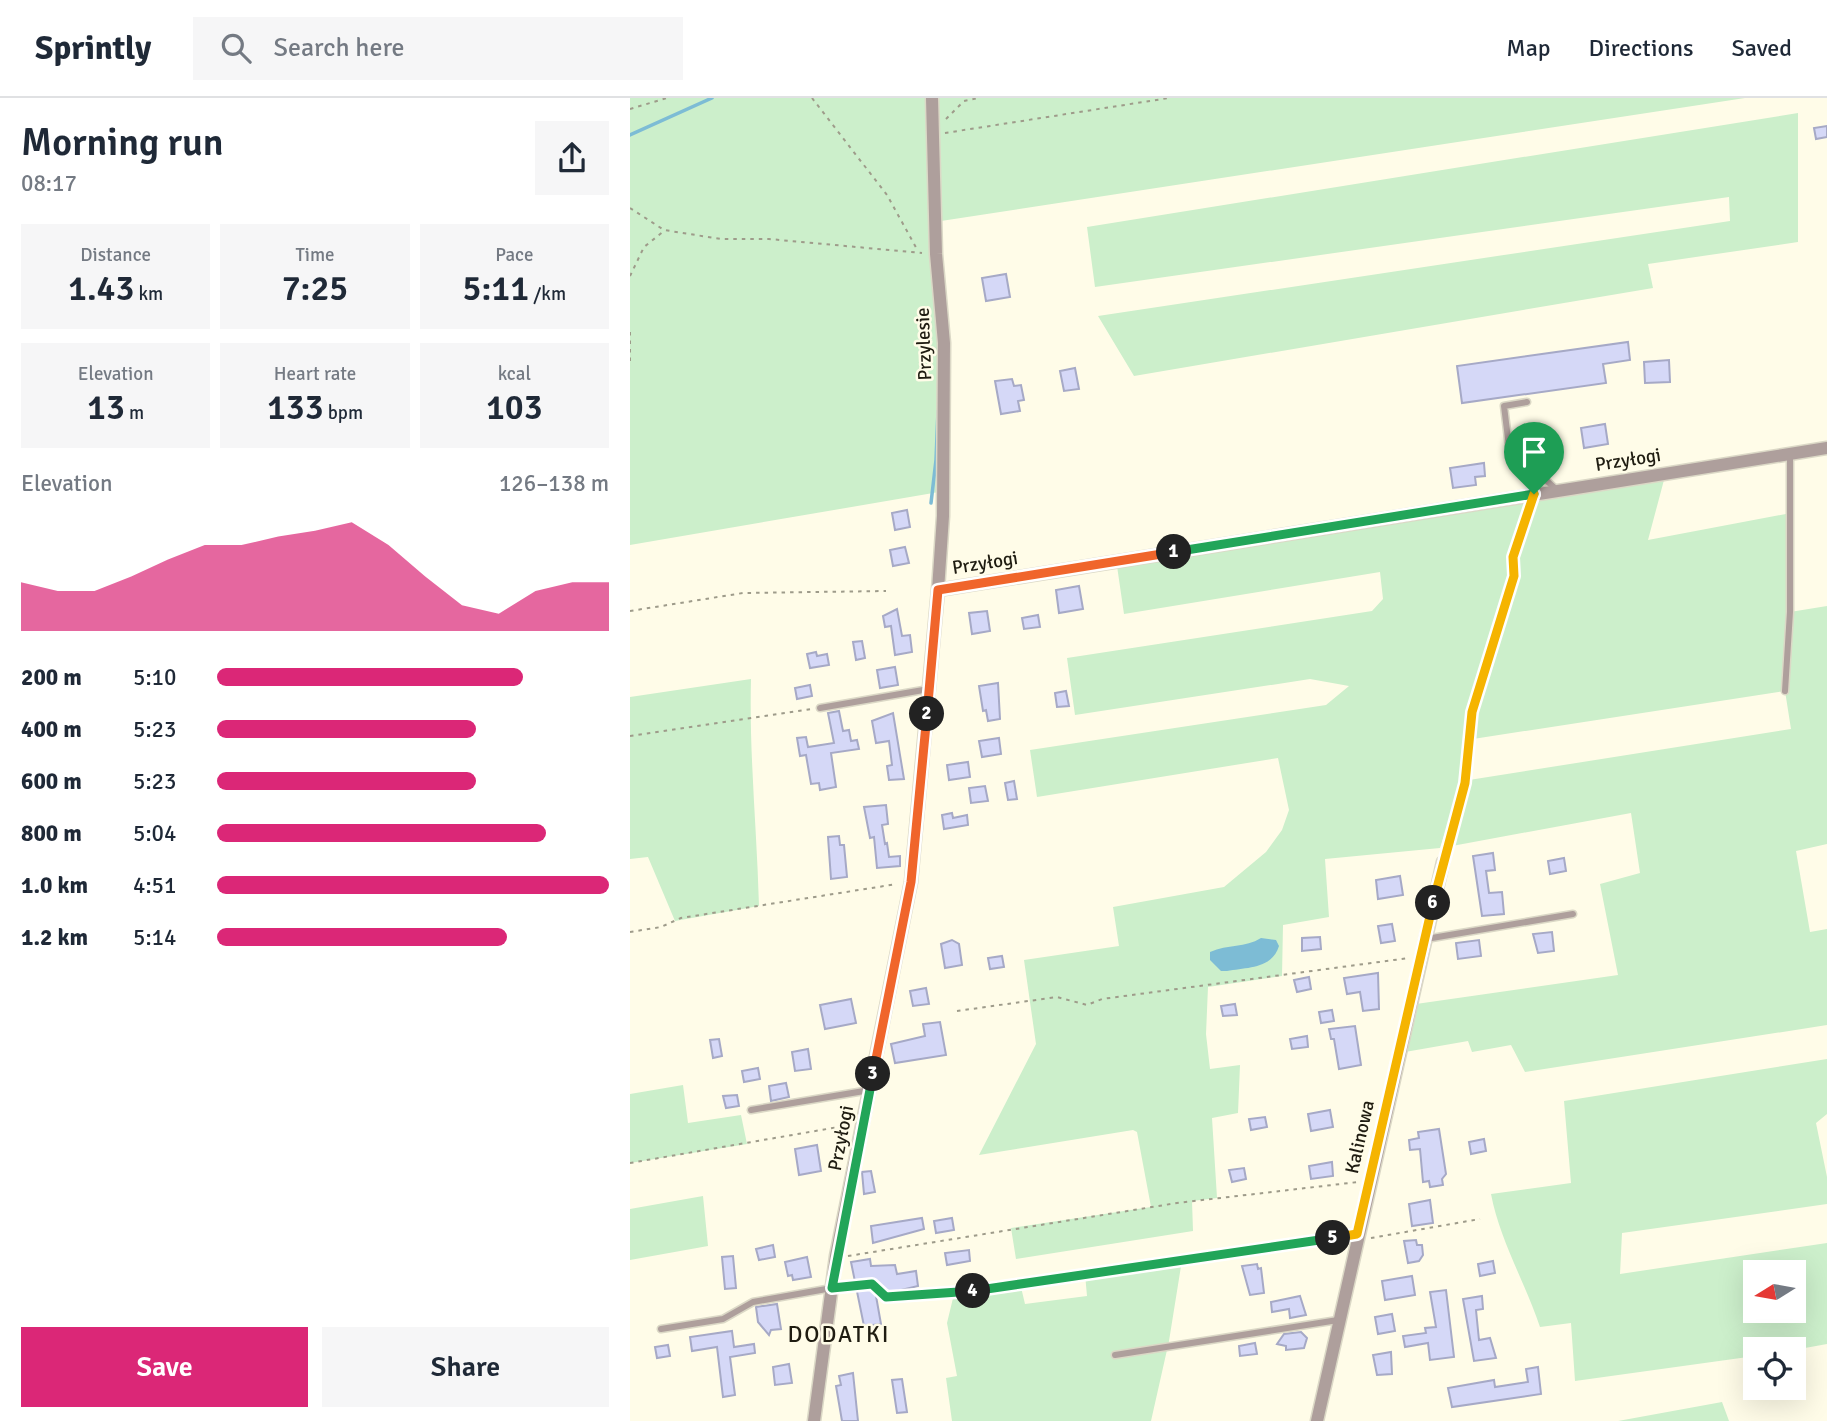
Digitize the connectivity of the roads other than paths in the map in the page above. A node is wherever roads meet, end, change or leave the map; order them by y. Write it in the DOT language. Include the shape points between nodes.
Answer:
graph roads {
  1 [pos="932,98"];
  2 [pos="1527,402"];
  3 [pos="1827,448"];
  4 [pos="1790,454"];
  5 [pos="1557,490"];
  6 [pos="938,590"];
  7 [pos="929,690"];
  8 [pos="1785,691"];
  9 [pos="820,708"];
  10 [pos="1443,862"];
  11 [pos="1573,914"];
  12 [pos="1424,940"];
  13 [pos="870,1090"];
  14 [pos="751,1110"];
  15 [pos="832,1288"];
  16 [pos="1338,1320"];
  17 [pos="661,1329"];
  18 [pos="1115,1355"];
  19 [pos="814,1421"];
  20 [pos="1317,1421"];
  1 -- 6 [label="street, Przylesie" via="936,254 944,342"];
  2 -- 5 [label="lane" via="1504,406 1509,447"];
  3 -- 4 [label="street, Przyłogi"];
  4 -- 5 [label="street, Przyłogi"];
  4 -- 8 [label="lane"];
  5 -- 6 [label="street, Przyłogi"];
  6 -- 7 [label="street, Przyłogi"];
  7 -- 9 [label="lane"];
  7 -- 13 [label="street, Przyłogi" via="911,882"];
  10 -- 12 [label="street, Kalinowa"];
  11 -- 12 [label="lane"];
  12 -- 16 [label="street, Kalinowa"];
  13 -- 14 [label="lane"];
  13 -- 15 [label="street, Przyłogi"];
  15 -- 17 [label="lane" via="753,1302 723,1319"];
  15 -- 19 [label="street, Przyłogi"];
  16 -- 18 [label="lane"];
  16 -- 20 [label="street, Kalinowa"];
}
